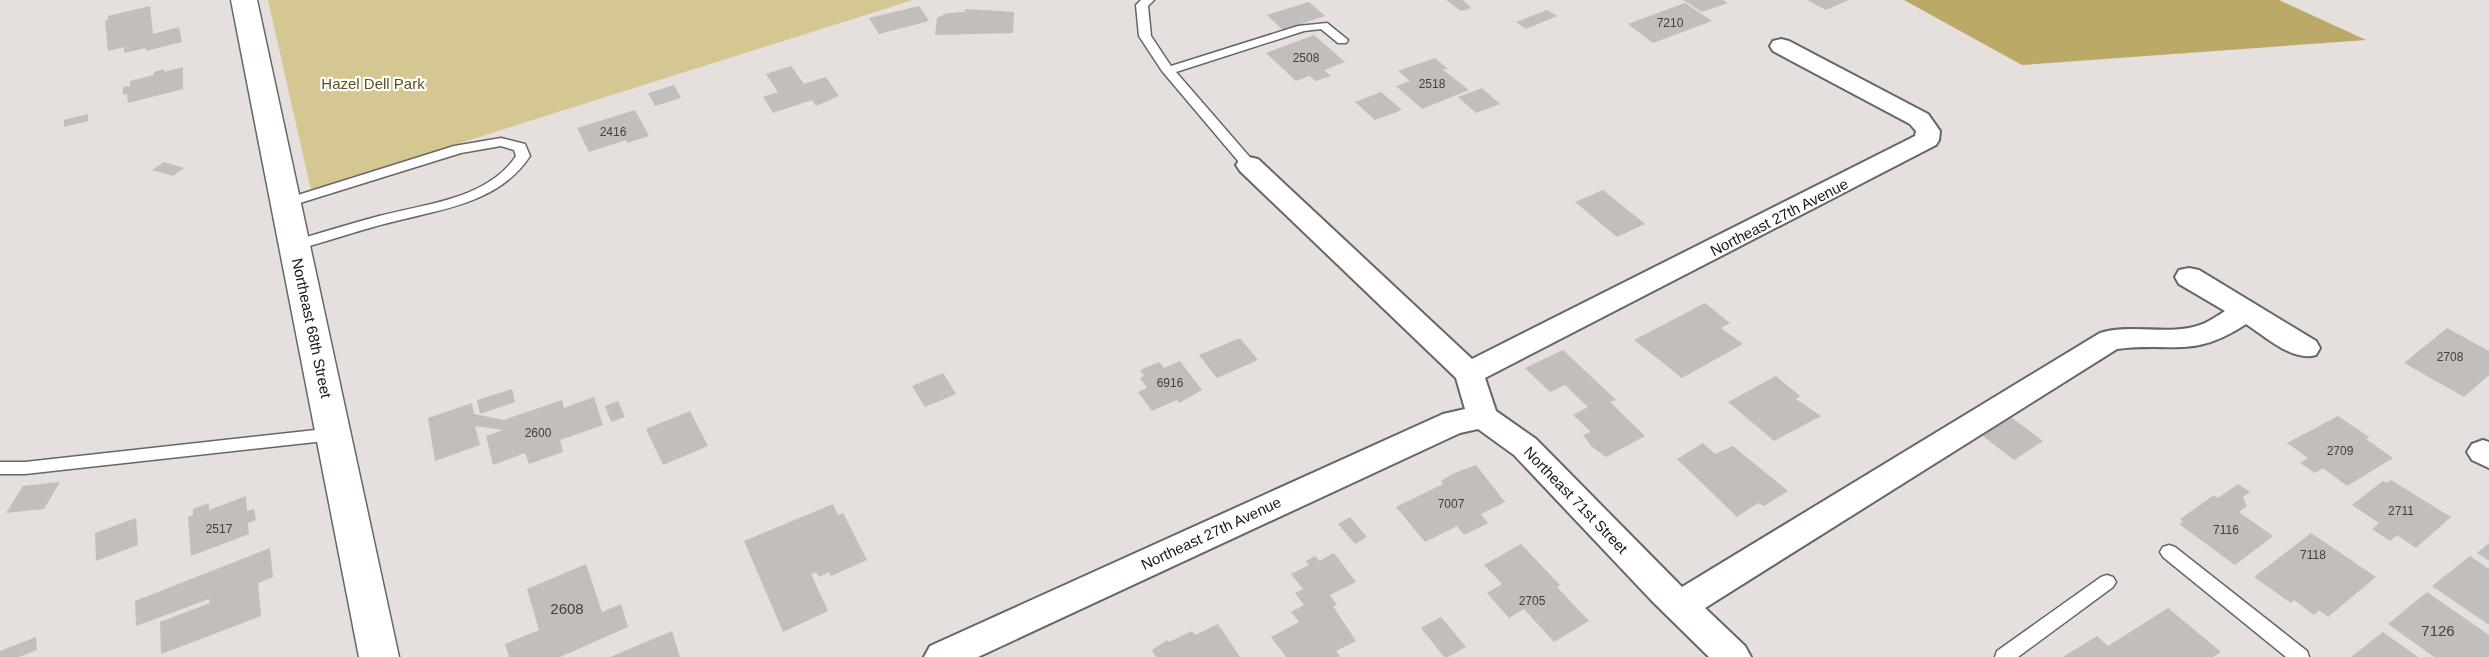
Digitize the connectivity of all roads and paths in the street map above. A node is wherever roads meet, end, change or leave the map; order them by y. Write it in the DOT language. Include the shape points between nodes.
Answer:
graph roads {
  1 [pos="244,0"];
  2 [pos="1148,0"];
  3 [pos="1342,40"];
  4 [pos="1781,46"];
  5 [pos="1168,71"];
  6 [pos="1250,165"];
  7 [pos="286,203"];
  8 [pos="294,245"];
  9 [pos="2189,277"];
  10 [pos="2246,311"];
  11 [pos="2306,348"];
  12 [pos="1469,374"];
  13 [pos="1483,417"];
  14 [pos="334,434"];
  15 [pos="0,468"];
  16 [pos="2169,552"];
  17 [pos="2107,582"];
  18 [pos="1680,606"];
  19 [pos="380,657"];
  20 [pos="942,657"];
  21 [pos="1733,657"];
  22 [pos="2004,657"];
  23 [pos="2300,657"];
  1 -- 7 [label="street, Northeast 68th Street"];
  2 -- 5 [label="lane" via="1142,5 1145,36"];
  3 -- 5 [label="lane" via="1323,25 1302,28"];
  4 -- 12 [label="street, Northeast 27th Avenue" via="1919,119 1928,131 1927,140"];
  5 -- 6 [label="lane"];
  6 -- 12 [label="street"];
  7 -- 8 [label="street, Northeast 68th Street"];
  7 -- 8 [label="lane" via="491,142 515,144 523,156 510,174 467,197"];
  8 -- 14 [label="street, Northeast 68th Street"];
  9 -- 10 [label="street"];
  10 -- 11 [label="street"];
  10 -- 18 [label="street" via="2201,336 2124,337 2098,346"];
  12 -- 13 [label="street"];
  13 -- 18 [label="street, Northeast 71st Street" via="1526,447"];
  13 -- 20 [label="street, Northeast 27th Avenue" via="1454,422"];
  14 -- 15 [label="lane"];
  14 -- 19 [label="street, Northeast 68th Street"];
  16 -- 23 [label="lane"];
  17 -- 22 [label="lane"];
  18 -- 21 [label="street, Northeast 71st Street"];
}
